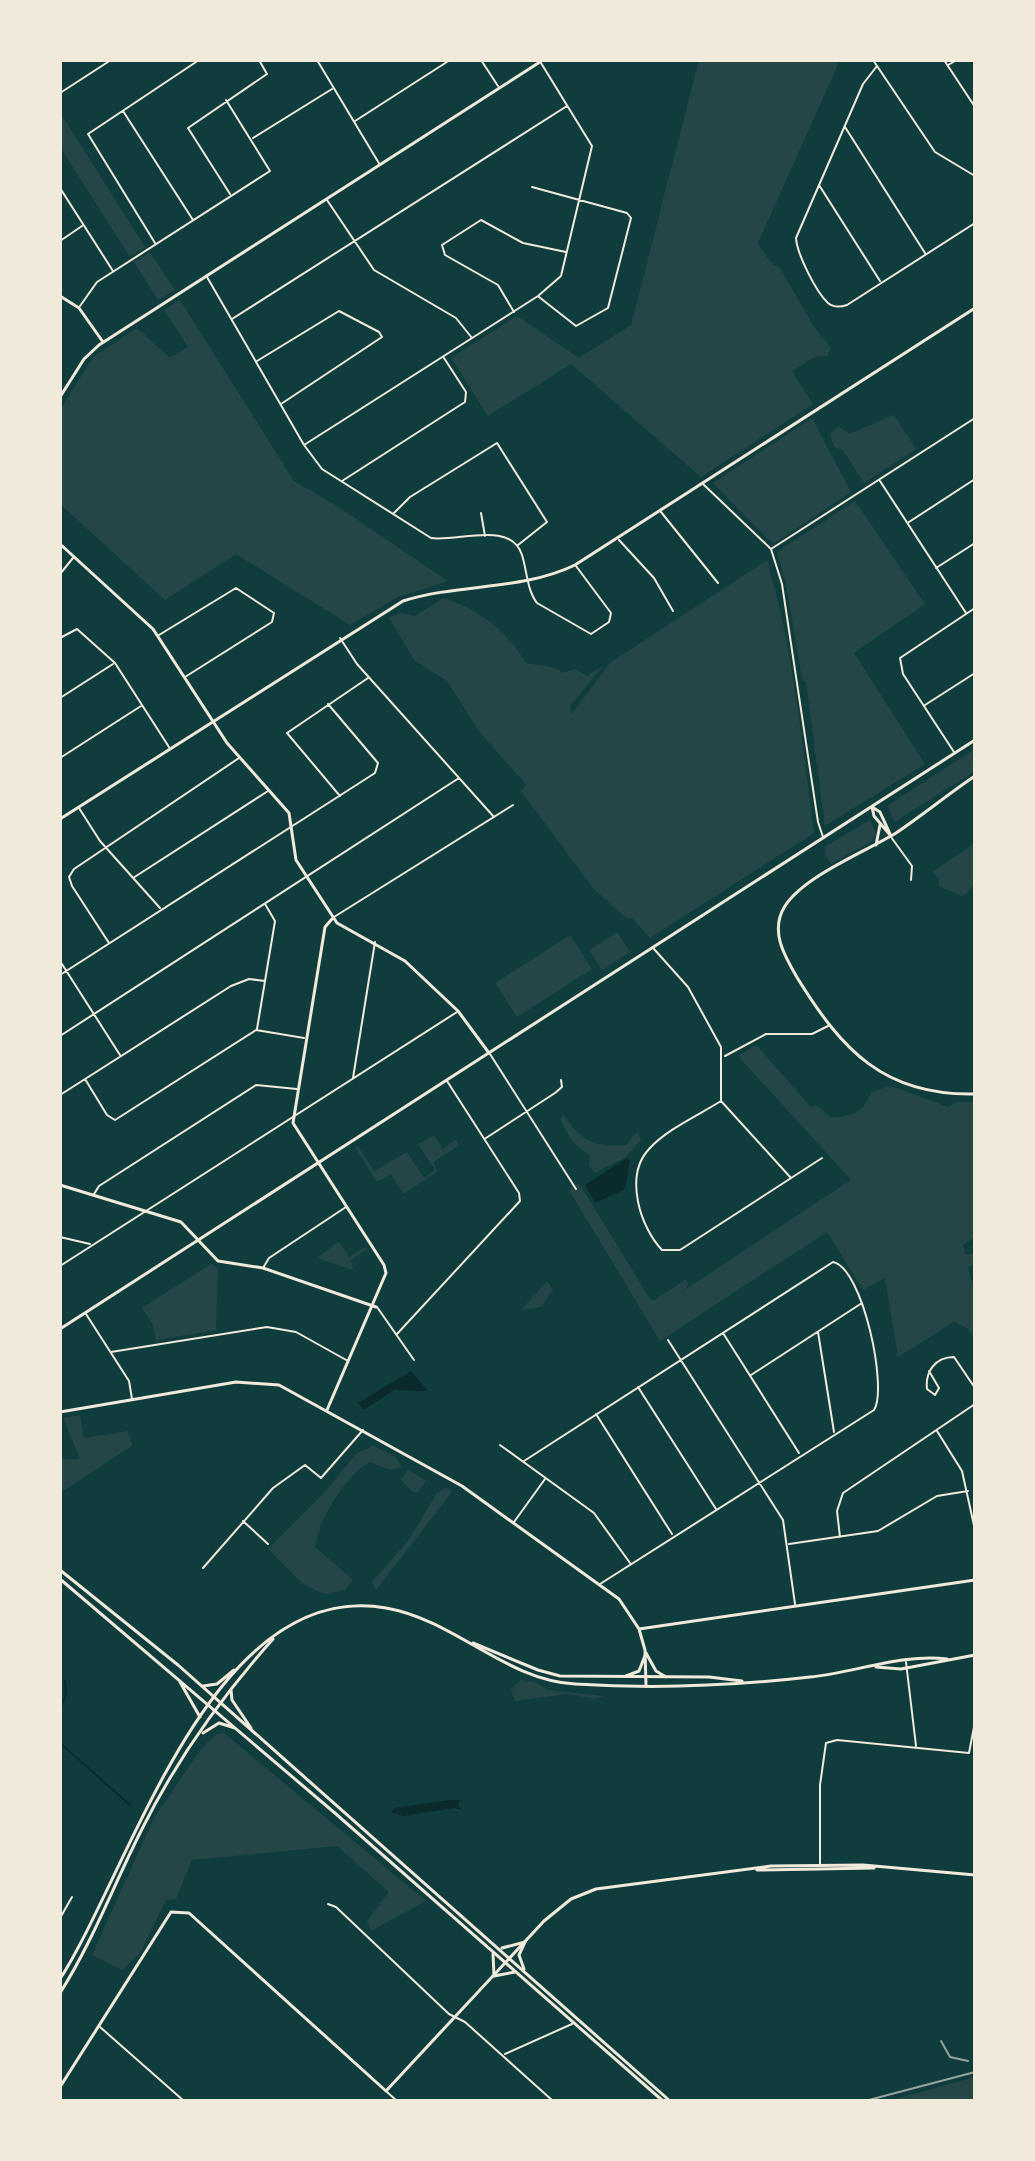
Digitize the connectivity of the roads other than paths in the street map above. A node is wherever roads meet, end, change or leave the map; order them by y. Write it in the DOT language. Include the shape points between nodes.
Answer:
graph roads {
  1 [pos="111,60"];
  2 [pos="199,60"];
  3 [pos="259,60"];
  4 [pos="317,60"];
  5 [pos="450,60"];
  6 [pos="481,60"];
  7 [pos="873,60"];
  8 [pos="944,60"];
  9 [pos="957,60"];
  10 [pos="542,61"];
  11 [pos="948,65"];
  12 [pos="877,66"];
  13 [pos="499,88"];
  14 [pos="333,89"];
  15 [pos="60,93"];
  16 [pos="226,100"];
  17 [pos="568,106"];
  18 [pos="975,107"];
  19 [pos="123,110"];
  20 [pos="354,122"];
  21 [pos="844,126"];
  22 [pos="253,138"];
  23 [pos="380,165"];
  24 [pos="975,176"];
  25 [pos="818,184"];
  26 [pos="532,187"];
  27 [pos="60,188"];
  28 [pos="231,196"];
  29 [pos="326,199"];
  30 [pos="580,201"];
  31 [pos="193,220"];
  32 [pos="975,223"];
  33 [pos="83,226"];
  34 [pos="60,241"];
  35 [pos="354,242"];
  36 [pos="156,244"];
  37 [pos="568,252"];
  38 [pos="925,254"];
  39 [pos="113,271"];
  40 [pos="207,277"];
  41 [pos="881,283"];
  42 [pos="60,296"];
  43 [pos="538,296"];
  44 [pos="79,308"];
  45 [pos="975,308"];
  46 [pos="514,312"];
  47 [pos="232,319"];
  48 [pos="472,339"];
  49 [pos="103,342"];
  50 [pos="443,357"];
  51 [pos="256,362"];
  52 [pos="60,397"];
  53 [pos="280,404"];
  54 [pos="975,418"];
  55 [pos="304,445"];
  56 [pos="975,479"];
  57 [pos="879,480"];
  58 [pos="342,481"];
  59 [pos="703,484"];
  60 [pos="660,511"];
  61 [pos="481,513"];
  62 [pos="393,514"];
  63 [pos="907,523"];
  64 [pos="485,536"];
  65 [pos="618,539"];
  66 [pos="975,543"];
  67 [pos="60,544"];
  68 [pos="518,545"];
  69 [pos="771,549"];
  70 [pos="74,557"];
  71 [pos="575,565"];
  72 [pos="936,568"];
  73 [pos="60,574"];
  74 [pos="528,581"];
  75 [pos="718,583"];
  76 [pos="975,608"];
  77 [pos="673,611"];
  78 [pos="966,613"];
  79 [pos="158,636"];
  80 [pos="60,638"];
  81 [pos="340,638"];
  82 [pos="115,663"];
  83 [pos="975,673"];
  84 [pos="184,678"];
  85 [pos="369,678"];
  86 [pos="60,698"];
  87 [pos="328,704"];
  88 [pos="142,705"];
  89 [pos="924,706"];
  90 [pos="212,720"];
  91 [pos="975,740"];
  92 [pos="170,748"];
  93 [pos="955,753"];
  94 [pos="60,758"];
  95 [pos="240,758"];
  96 [pos="975,776"];
  97 [pos="459,778"];
  98 [pos="269,790"];
  99 [pos="340,796"];
  100 [pos="513,805"];
  101 [pos="78,807"];
  102 [pos="872,807"];
  103 [pos="494,817"];
  104 [pos="60,819"];
  105 [pos="880,824"];
  106 [pos="293,825"];
  107 [pos="891,836"];
  108 [pos="824,838"];
  109 [pos="876,845"];
  110 [pos="104,846"];
  111 [pos="308,877"];
  112 [pos="133,878"];
  113 [pos="911,880"];
  114 [pos="265,904"];
  115 [pos="162,910"];
  116 [pos="333,918"];
  117 [pos="375,942"];
  118 [pos="109,944"];
  119 [pos="653,947"];
  120 [pos="60,961"];
  121 [pos="67,971"];
  122 [pos="60,975"];
  123 [pos="265,981"];
  124 [pos="458,1011"];
  125 [pos="94,1015"];
  126 [pos="828,1026"];
  127 [pos="256,1030"];
  128 [pos="60,1036"];
  129 [pos="305,1039"];
  130 [pos="489,1053"];
  131 [pos="121,1056"];
  132 [pos="723,1057"];
  133 [pos="353,1078"];
  134 [pos="85,1079"];
  135 [pos="561,1080"];
  136 [pos="446,1081"];
  137 [pos="297,1089"];
  138 [pos="975,1094"];
  139 [pos="60,1095"];
  140 [pos="721,1101"];
  141 [pos="526,1112"];
  142 [pos="294,1115"];
  143 [pos="484,1139"];
  144 [pos="822,1158"];
  145 [pos="319,1163"];
  146 [pos="792,1179"];
  147 [pos="60,1185"];
  148 [pos="576,1189"];
  149 [pos="94,1194"];
  150 [pos="347,1207"];
  151 [pos="147,1210"];
  152 [pos="60,1237"];
  153 [pos="198,1239"];
  154 [pos="92,1245"];
  155 [pos="60,1266"];
  156 [pos="263,1268"];
  157 [pos="863,1302"];
  158 [pos="374,1306"];
  159 [pos="85,1313"];
  160 [pos="60,1329"];
  161 [pos="817,1331"];
  162 [pos="723,1332"];
  163 [pos="397,1334"];
  164 [pos="668,1340"];
  165 [pos="111,1352"];
  166 [pos="680,1359"];
  167 [pos="414,1360"];
  168 [pos="348,1361"];
  169 [pos="929,1371"];
  170 [pos="751,1375"];
  171 [pos="637,1386"];
  172 [pos="975,1388"];
  173 [pos="132,1400"];
  174 [pos="975,1404"];
  175 [pos="327,1410"];
  176 [pos="60,1412"];
  177 [pos="595,1413"];
  178 [pos="363,1430"];
  179 [pos="936,1430"];
  180 [pos="835,1433"];
  181 [pos="500,1445"];
  182 [pos="801,1455"];
  183 [pos="524,1461"];
  184 [pos="546,1478"];
  185 [pos="758,1482"];
  186 [pos="968,1491"];
  187 [pos="716,1509"];
  188 [pos="243,1521"];
  189 [pos="514,1522"];
  190 [pos="975,1523"];
  191 [pos="975,1530"];
  192 [pos="673,1536"];
  193 [pos="840,1537"];
  194 [pos="268,1544"];
  195 [pos="788,1544"];
  196 [pos="631,1564"];
  197 [pos="203,1568"];
  198 [pos="60,1570"];
  199 [pos="60,1579"];
  200 [pos="975,1580"];
  201 [pos="599,1585"];
  202 [pos="795,1605"];
  203 [pos="639,1629"];
  204 [pos="276,1636"];
  205 [pos="473,1643"];
  206 [pos="646,1653"];
  207 [pos="975,1655"];
  208 [pos="947,1659"];
  209 [pos="906,1660"];
  210 [pos="239,1665"];
  211 [pos="876,1667"];
  212 [pos="907,1668"];
  213 [pos="176,1676"];
  214 [pos="647,1677"];
  215 [pos="666,1677"];
  216 [pos="621,1678"];
  217 [pos="744,1682"];
  218 [pos="60,1686"];
  219 [pos="202,1686"];
  220 [pos="646,1686"];
  221 [pos="231,1690"];
  222 [pos="60,1698"];
  223 [pos="215,1699"];
  224 [pos="221,1704"];
  225 [pos="210,1706"];
  226 [pos="216,1711"];
  227 [pos="199,1720"];
  228 [pos="975,1722"];
  229 [pos="239,1730"];
  230 [pos="200,1735"];
  231 [pos="257,1736"];
  232 [pos="916,1747"];
  233 [pos="820,1867"];
  234 [pos="975,1875"];
  235 [pos="72,1897"];
  236 [pos="328,1904"];
  237 [pos="60,1918"];
  238 [pos="525,1942"];
  239 [pos="497,1946"];
  240 [pos="491,1951"];
  241 [pos="510,1958"];
  242 [pos="506,1963"];
  243 [pos="517,1972"];
  244 [pos="526,1972"];
  245 [pos="494,1976"];
  246 [pos="60,1979"];
  247 [pos="60,1993"];
  248 [pos="456,2017"];
  249 [pos="574,2023"];
  250 [pos="99,2027"];
  251 [pos="504,2055"];
  252 [pos="60,2087"];
  253 [pos="386,2091"];
  254 [pos="184,2101"];
  255 [pos="397,2101"];
  256 [pos="553,2101"];
  257 [pos="663,2101"];
  258 [pos="670,2101"];
  1 -- 15 [label="street"];
  2 -- 19 [label="street"];
  3 -- 16 [label="street" via="267,74"];
  4 -- 14 [label="street"];
  5 -- 20 [label="street"];
  6 -- 13 [label="street"];
  7 -- 12 [label="street"];
  8 -- 11 [label="street"];
  9 -- 11 [label="street"];
  10 -- 13 [label="street"];
  10 -- 17 [label="street"];
  11 -- 18 [label="street"];
  12 -- 21 [label="street"];
  12 -- 24 [label="street" via="935,152"];
  13 -- 23 [label="street"];
  14 -- 20 [label="street"];
  14 -- 22 [label="street"];
  16 -- 22 [label="street"];
  16 -- 28 [label="street" via="188,128"];
  17 -- 30 [label="street" via="592,146"];
  17 -- 35 [label="street"];
  19 -- 31 [label="street"];
  19 -- 36 [label="street" via="90,130 88,138"];
  20 -- 23 [label="street"];
  21 -- 25 [label="street"];
  21 -- 38 [label="street"];
  22 -- 28 [label="street" via="270,171"];
  23 -- 29 [label="street"];
  25 -- 41 [label="street"];
  25 -- 41 [label="street" via="799,228 797,248 829,303 847,305"];
  26 -- 30 [label="street"];
  27 -- 33 [label="street"];
  28 -- 31 [label="street"];
  29 -- 35 [label="street"];
  29 -- 40 [label="street"];
  30 -- 37 [label="street"];
  30 -- 43 [label="street" via="630,215 610,304 576,326"];
  31 -- 36 [label="street"];
  32 -- 38 [label="street"];
  33 -- 34 [label="street"];
  33 -- 39 [label="street"];
  35 -- 47 [label="street"];
  35 -- 48 [label="street" via="381,276 456,318"];
  36 -- 39 [label="street"];
  37 -- 43 [label="street" via="561,276"];
  37 -- 46 [label="street" via="523,243 481,220 442,245 445,255 498,285"];
  38 -- 41 [label="street"];
  39 -- 44 [label="street" via="97,282"];
  40 -- 47 [label="street"];
  40 -- 49 [label="street"];
  42 -- 44 [label="street"];
  43 -- 46 [label="street"];
  44 -- 49 [label="street"];
  45 -- 59 [label="street"];
  46 -- 48 [label="street"];
  47 -- 51 [label="street"];
  48 -- 50 [label="street"];
  49 -- 52 [label="street" via="84,359"];
  50 -- 55 [label="street"];
  50 -- 58 [label="street" via="466,392 465,402"];
  51 -- 53 [label="street"];
  51 -- 53 [label="street" via="339,311 382,337"];
  53 -- 55 [label="street"];
  54 -- 57 [label="street"];
  55 -- 58 [label="street" via="315,463"];
  56 -- 63 [label="street"];
  57 -- 63 [label="street"];
  57 -- 69 [label="street"];
  58 -- 62 [label="street"];
  59 -- 60 [label="street"];
  59 -- 69 [label="street"];
  60 -- 65 [label="street"];
  60 -- 75 [label="street"];
  61 -- 64 [label="street"];
  62 -- 64 [label="street" via="431,538"];
  62 -- 68 [label="street" via="410,497 497,443 547,522"];
  63 -- 72 [label="street"];
  64 -- 68 [label="street" via="499,535"];
  65 -- 71 [label="street"];
  65 -- 77 [label="street" via="654,578"];
  66 -- 72 [label="street"];
  67 -- 70 [label="street"];
  68 -- 74 [label="street"];
  69 -- 108 [label="street" via="782,584"];
  70 -- 73 [label="street"];
  70 -- 79 [label="street"];
  71 -- 74 [label="street"];
  71 -- 74 [label="street" via="611,613 609,622 591,634 537,603"];
  72 -- 78 [label="street"];
  74 -- 81 [label="street" via="434,591 403,601"];
  76 -- 78 [label="street"];
  78 -- 89 [label="street" via="900,658 903,674"];
  79 -- 84 [label="street"];
  79 -- 84 [label="street" via="236,588 271,609 275,618"];
  80 -- 82 [label="street" via="77,629"];
  81 -- 85 [label="street"];
  81 -- 90 [label="street"];
  82 -- 86 [label="street"];
  82 -- 88 [label="street"];
  83 -- 89 [label="street"];
  84 -- 90 [label="street"];
  85 -- 87 [label="street"];
  85 -- 97 [label="street"];
  87 -- 99 [label="street" via="379,766"];
  87 -- 99 [label="street" via="287,733"];
  88 -- 92 [label="street"];
  88 -- 94 [label="street"];
  89 -- 93 [label="street"];
  90 -- 92 [label="street"];
  90 -- 95 [label="street"];
  91 -- 93 [label="street"];
  92 -- 101 [label="street"];
  93 -- 102 [label="street"];
  95 -- 98 [label="street"];
  95 -- 110 [label="street"];
  96 -- 107 [label="street"];
  97 -- 103 [label="street"];
  97 -- 111 [label="street"];
  98 -- 106 [label="street"];
  98 -- 112 [label="street"];
  99 -- 106 [label="street"];
  100 -- 103 [label="street"];
  101 -- 104 [label="street"];
  101 -- 110 [label="street"];
  102 -- 105 [label="street"];
  102 -- 107 [label="street"];
  102 -- 108 [label="street"];
  103 -- 116 [label="street"];
  105 -- 107 [label="street"];
  105 -- 109 [label="street"];
  106 -- 111 [label="street" via="294,854"];
  106 -- 115 [label="street"];
  107 -- 109 [label="street"];
  107 -- 113 [label="street" via="912,866"];
  108 -- 119 [label="street"];
  109 -- 126 [label="street" via="799,890 779,921 784,953"];
  110 -- 112 [label="street"];
  110 -- 118 [label="street" via="69,877"];
  111 -- 114 [label="street"];
  111 -- 116 [label="street"];
  112 -- 115 [label="street"];
  114 -- 123 [label="street" via="275,921"];
  114 -- 125 [label="street"];
  115 -- 118 [label="street"];
  116 -- 117 [label="street"];
  116 -- 129 [label="street" via="326,924"];
  117 -- 124 [label="street" via="405,961"];
  117 -- 133 [label="street"];
  118 -- 121 [label="street"];
  119 -- 130 [label="street"];
  119 -- 132 [label="street" via="690,990"];
  120 -- 121 [label="street"];
  121 -- 122 [label="street"];
  121 -- 125 [label="street"];
  123 -- 127 [label="street"];
  123 -- 131 [label="street" via="249,979 231,986"];
  124 -- 130 [label="street"];
  124 -- 133 [label="street"];
  125 -- 128 [label="street"];
  125 -- 131 [label="street"];
  126 -- 132 [label="street" via="812,1034 766,1034"];
  126 -- 138 [label="street" via="855,1054 893,1078 936,1091"];
  127 -- 129 [label="street"];
  127 -- 134 [label="street" via="115,1120"];
  129 -- 137 [label="street"];
  130 -- 136 [label="street"];
  130 -- 141 [label="street"];
  131 -- 134 [label="street"];
  132 -- 140 [label="street"];
  133 -- 142 [label="street"];
  134 -- 139 [label="street"];
  135 -- 141 [label="street" via="562,1087"];
  136 -- 143 [label="street"];
  136 -- 145 [label="street"];
  137 -- 142 [label="street"];
  137 -- 149 [label="street" via="256,1085"];
  140 -- 146 [label="street"];
  140 -- 146 [label="street" via="653,1145 642,1161 638,1213 659,1248 680,1250"];
  141 -- 143 [label="street"];
  141 -- 148 [label="street"];
  142 -- 145 [label="street" via="293,1123"];
  142 -- 151 [label="street"];
  143 -- 163 [label="street" via="521,1197"];
  144 -- 146 [label="street"];
  145 -- 150 [label="street"];
  145 -- 153 [label="street"];
  147 -- 149 [label="street"];
  149 -- 151 [label="street"];
  150 -- 156 [label="street" via="269,1258"];
  150 -- 158 [label="street" via="384,1265"];
  151 -- 153 [label="street" via="188,1225"];
  151 -- 154 [label="street"];
  152 -- 154 [label="street"];
  153 -- 156 [label="street" via="218,1261"];
  153 -- 159 [label="street"];
  154 -- 155 [label="street"];
  156 -- 158 [label="street"];
  157 -- 161 [label="street"];
  157 -- 162 [label="street" via="841,1265 833,1262"];
  157 -- 180 [label="street" via="879,1402"];
  158 -- 163 [label="street"];
  158 -- 168 [label="street"];
  159 -- 160 [label="street"];
  159 -- 165 [label="street"];
  161 -- 170 [label="street"];
  161 -- 180 [label="street"];
  162 -- 166 [label="street"];
  162 -- 170 [label="street"];
  163 -- 167 [label="street"];
  164 -- 166 [label="street"];
  165 -- 168 [label="street" via="267,1327 296,1332"];
  165 -- 173 [label="street" via="129,1381"];
  166 -- 171 [label="street"];
  166 -- 185 [label="street"];
  168 -- 175 [label="street"];
  169 -- 169 [label="street" via="939,1388 935,1395 927,1389"];
  169 -- 172 [label="street" via="954,1357"];
  170 -- 182 [label="street"];
  171 -- 177 [label="street"];
  171 -- 187 [label="street"];
  173 -- 175 [label="street" via="250,1381 279,1385"];
  173 -- 176 [label="street"];
  174 -- 179 [label="street"];
  175 -- 178 [label="street"];
  177 -- 183 [label="street"];
  177 -- 192 [label="street"];
  178 -- 188 [label="street" via="321,1478 301,1466"];
  178 -- 189 [label="street"];
  179 -- 186 [label="street"];
  179 -- 193 [label="street" via="843,1493 837,1511"];
  180 -- 182 [label="street"];
  181 -- 183 [label="street"];
  182 -- 185 [label="street"];
  183 -- 184 [label="street"];
  184 -- 189 [label="street"];
  184 -- 196 [label="street" via="601,1519"];
  185 -- 187 [label="street"];
  185 -- 195 [label="street" via="783,1520"];
  186 -- 190 [label="street"];
  186 -- 193 [label="street" via="937,1496 878,1531"];
  187 -- 192 [label="street"];
  188 -- 194 [label="street"];
  188 -- 197 [label="street"];
  189 -- 201 [label="street"];
  190 -- 191 [label="street"];
  192 -- 196 [label="street"];
  193 -- 195 [label="street"];
  195 -- 202 [label="street"];
  196 -- 201 [label="street"];
  198 -- 219 [label="street"];
  199 -- 213 [label="street"];
  200 -- 202 [label="street"];
  201 -- 203 [label="street" via="625,1606"];
  202 -- 203 [label="street"];
  203 -- 206 [label="street"];
  204 -- 205 [label="street" via="318,1614 358,1607 418,1616"];
  204 -- 210 [label="street"];
  204 -- 221 [label="street"];
  205 -- 216 [label="street" via="547,1673"];
  205 -- 220 [label="street" via="511,1666 556,1683"];
  206 -- 214 [label="street"];
  206 -- 215 [label="street"];
  206 -- 216 [label="street" via="639,1671"];
  207 -- 208 [label="street"];
  208 -- 209 [label="street"];
  208 -- 212 [label="street"];
  209 -- 211 [label="street"];
  209 -- 212 [label="street"];
  210 -- 219 [label="street" via="217,1684"];
  210 -- 223 [label="street"];
  211 -- 212 [label="street"];
  211 -- 217 [label="street"];
  212 -- 232 [label="street"];
  213 -- 225 [label="street"];
  213 -- 227 [label="street" via="200,1712"];
  214 -- 215 [label="street"];
  214 -- 216 [label="street"];
  214 -- 220 [label="street"];
  215 -- 217 [label="street"];
  217 -- 220 [label="street"];
  218 -- 222 [label="street"];
  219 -- 223 [label="street"];
  221 -- 224 [label="street"];
  221 -- 231 [label="street" via="236,1708"];
  223 -- 224 [label="street"];
  223 -- 225 [label="street"];
  224 -- 226 [label="street"];
  224 -- 231 [label="street"];
  225 -- 226 [label="street"];
  225 -- 227 [label="street"];
  226 -- 229 [label="street"];
  226 -- 230 [label="street"];
  227 -- 246 [label="street" via="140,1816"];
  228 -- 232 [label="street" via="969,1753"];
  229 -- 230 [label="street" via="219,1723"];
  229 -- 240 [label="street"];
  230 -- 247 [label="street" via="146,1822"];
  231 -- 239 [label="street"];
  232 -- 233 [label="street" via="826,1743"];
  233 -- 234 [label="street"];
  233 -- 238 [label="street" via="745,1869 596,1889 560,1907"];
  235 -- 237 [label="street"];
  236 -- 248 [label="street"];
  238 -- 239 [label="street" via="509,1949"];
  238 -- 241 [label="street"];
  238 -- 244 [label="street" via="519,1958"];
  239 -- 241 [label="street"];
  240 -- 242 [label="street"];
  240 -- 245 [label="street"];
  241 -- 242 [label="street"];
  241 -- 244 [label="street"];
  242 -- 243 [label="street"];
  242 -- 245 [label="street"];
  243 -- 245 [label="street"];
  243 -- 249 [label="street"];
  244 -- 258 [label="street"];
  245 -- 248 [label="street"];
  248 -- 251 [label="street"];
  248 -- 253 [label="street"];
  249 -- 251 [label="street"];
  249 -- 257 [label="street"];
  250 -- 252 [label="street"];
  250 -- 253 [label="street" via="171,1912 189,1913"];
  250 -- 254 [label="street"];
  251 -- 256 [label="street"];
  253 -- 255 [label="street"];
}
